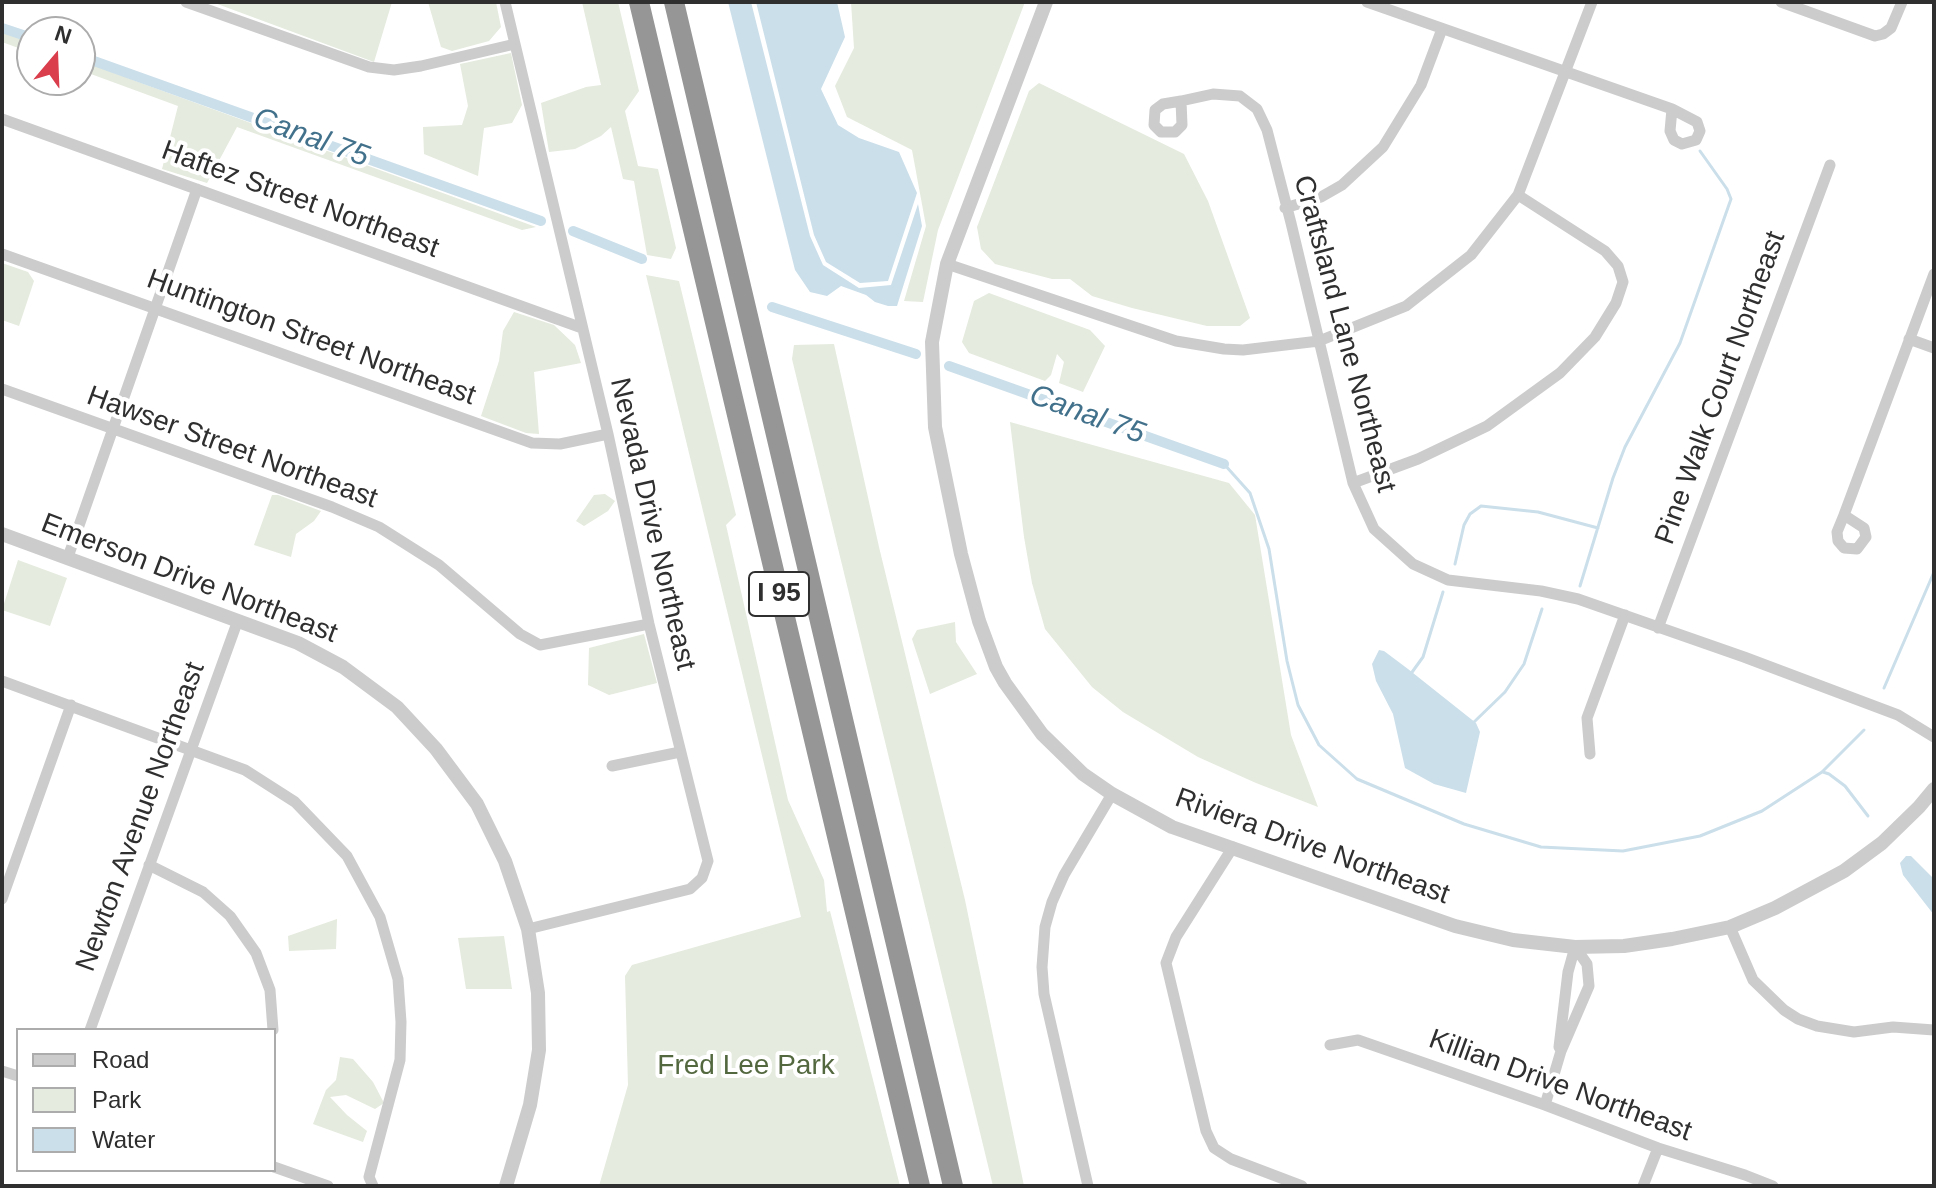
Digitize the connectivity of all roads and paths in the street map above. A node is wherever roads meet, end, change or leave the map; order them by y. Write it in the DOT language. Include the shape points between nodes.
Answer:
graph roads {
  1 [pos="186,2"];
  2 [pos="505,2"];
  3 [pos="639,2"];
  4 [pos="674,2"];
  5 [pos="1046,2"];
  6 [pos="1367,2"];
  7 [pos="1592,2"];
  8 [pos="1781,2"];
  9 [pos="1902,2"];
  10 [pos="1442,29"];
  11 [pos="515,44"];
  12 [pos="1564,72"];
  13 [pos="1181,101"];
  14 [pos="1672,109"];
  15 [pos="2,119"];
  16 [pos="1830,165"];
  17 [pos="197,189"];
  18 [pos="1518,195"];
  19 [pos="1285,208"];
  20 [pos="2,254"];
  21 [pos="947,264"];
  22 [pos="1934,274"];
  23 [pos="156,308"];
  24 [pos="582,328"];
  25 [pos="1909,339"];
  26 [pos="1319,341"];
  27 [pos="1934,348"];
  28 [pos="2,389"];
  29 [pos="112,428"];
  30 [pos="608,434"];
  31 [pos="1353,483"];
  32 [pos="1844,515"];
  33 [pos="2,534"];
  34 [pos="68,557"];
  35 [pos="1625,615"];
  36 [pos="238,620"];
  37 [pos="649,624"];
  38 [pos="1658,628"];
  39 [pos="2,681"];
  40 [pos="71,705"];
  41 [pos="1934,737"];
  42 [pos="190,748"];
  43 [pos="680,752"];
  44 [pos="1590,754"];
  45 [pos="612,766"];
  46 [pos="1934,789"];
  47 [pos="1112,794"];
  48 [pos="1233,847"];
  49 [pos="149,865"];
  50 [pos="2,899"];
  51 [pos="1730,927"];
  52 [pos="528,929"];
  53 [pos="1575,947"];
  54 [pos="91,1028"];
  55 [pos="273,1028"];
  56 [pos="1934,1030"];
  57 [pos="1330,1045"];
  58 [pos="1561,1051"];
  59 [pos="1545,1105"];
  60 [pos="1658,1148"];
  61 [pos="276,1168"];
  62 [pos="328,1186"];
  63 [pos="373,1186"];
  64 [pos="506,1186"];
  65 [pos="920,1186"];
  66 [pos="953,1186"];
  67 [pos="1088,1186"];
  68 [pos="1302,1186"];
  69 [pos="1643,1186"];
  70 [pos="1773,1186"];
  1 -- 11 [label="street" via="369,67 421,66"];
  2 -- 11 [label="street, Nevada Drive Northeast"];
  3 -- 65 [label="highway, I 95"];
  4 -- 66 [label="highway, I 95"];
  5 -- 21 [label="street, Riviera Drive Northeast"];
  6 -- 10 [label="street"];
  7 -- 12 [label="street"];
  8 -- 9 [label="street" via="1875,36 1891,28"];
  10 -- 12 [label="street"];
  10 -- 19 [label="street" via="1421,85 1383,147 1342,185"];
  11 -- 24 [label="street, Nevada Drive Northeast"];
  12 -- 14 [label="street"];
  12 -- 18 [label="street"];
  13 -- 19 [label="street, Craftsland Lane Northeast" via="1213,94 1240,96 1257,109"];
  15 -- 17 [label="street, Haftez Street Northeast"];
  16 -- 38 [label="street, Pine Walk Court Northeast"];
  17 -- 23 [label="street"];
  17 -- 24 [label="street, Haftez Street Northeast"];
  18 -- 26 [label="street" via="1471,255 1406,306"];
  18 -- 31 [label="street" via="1605,251 1623,282 1616,303 1595,337 1560,373 1487,426"];
  19 -- 26 [label="street, Craftsland Lane Northeast"];
  20 -- 23 [label="street, Huntington Street Northeast"];
  21 -- 26 [label="street" via="1176,341 1243,350"];
  21 -- 47 [label="street, Riviera Drive Northeast" via="932,342 935,428 979,621 1005,683 1042,734"];
  22 -- 25 [label="street"];
  23 -- 29 [label="street"];
  23 -- 30 [label="street, Huntington Street Northeast" via="532,443 560,444"];
  24 -- 30 [label="street, Nevada Drive Northeast"];
  25 -- 27 [label="street"];
  25 -- 32 [label="street"];
  26 -- 31 [label="street, Craftsland Lane Northeast"];
  28 -- 29 [label="street, Hawser Street Northeast"];
  29 -- 34 [label="street"];
  29 -- 37 [label="street, Hawser Street Northeast" via="379,527 439,565 540,645"];
  30 -- 37 [label="street, Nevada Drive Northeast"];
  31 -- 35 [label="street, Craftsland Lane Northeast" via="1374,529 1413,564 1448,580 1541,591"];
  33 -- 34 [label="street, Emerson Drive Northeast"];
  34 -- 36 [label="street, Emerson Drive Northeast"];
  35 -- 38 [label="street, Craftsland Lane Northeast"];
  35 -- 44 [label="street" via="1587,718"];
  36 -- 42 [label="street, Newton Avenue Northeast"];
  36 -- 52 [label="street, Emerson Drive Northeast" via="343,667 404,715 436,749 477,804 505,861"];
  37 -- 43 [label="street, Nevada Drive Northeast"];
  38 -- 41 [label="street, Craftsland Lane Northeast" via="1898,715"];
  39 -- 40 [label="street"];
  40 -- 42 [label="street"];
  40 -- 50 [label="street"];
  42 -- 49 [label="street, Newton Avenue Northeast"];
  42 -- 63 [label="street" via="245,770 295,802 347,856 380,917 398,979 401,1022 400,1060 369,1177"];
  43 -- 45 [label="street"];
  43 -- 52 [label="street, Nevada Drive Northeast" via="708,861 702,878 690,889"];
  46 -- 51 [label="street, Riviera Drive Northeast" via="1882,843 1844,871"];
  47 -- 48 [label="street, Riviera Drive Northeast" via="1172,827"];
  47 -- 67 [label="street" via="1064,875 1045,927 1042,954 1044,994"];
  48 -- 53 [label="street, Riviera Drive Northeast" via="1455,926"];
  48 -- 68 [label="street" via="1176,937 1166,963 1214,1148"];
  49 -- 54 [label="street, Newton Avenue Northeast"];
  49 -- 55 [label="street" via="203,892 230,916 256,953 270,990"];
  51 -- 53 [label="street, Riviera Drive Northeast" via="1624,946"];
  51 -- 56 [label="street" via="1753,980 1798,1019 1854,1032 1893,1027"];
  52 -- 64 [label="street, Emerson Drive Northeast" via="538,993 539,1050 530,1105"];
  53 -- 58 [label="street"];
  53 -- 58 [label="street" via="1587,964 1589,986"];
  57 -- 59 [label="street, Killian Drive Northeast" via="1358,1040"];
  58 -- 59 [label="street"];
  59 -- 60 [label="street, Killian Drive Northeast"];
  60 -- 69 [label="street"];
  60 -- 70 [label="street, Killian Drive Northeast"];
  61 -- 62 [label="street"];
}
